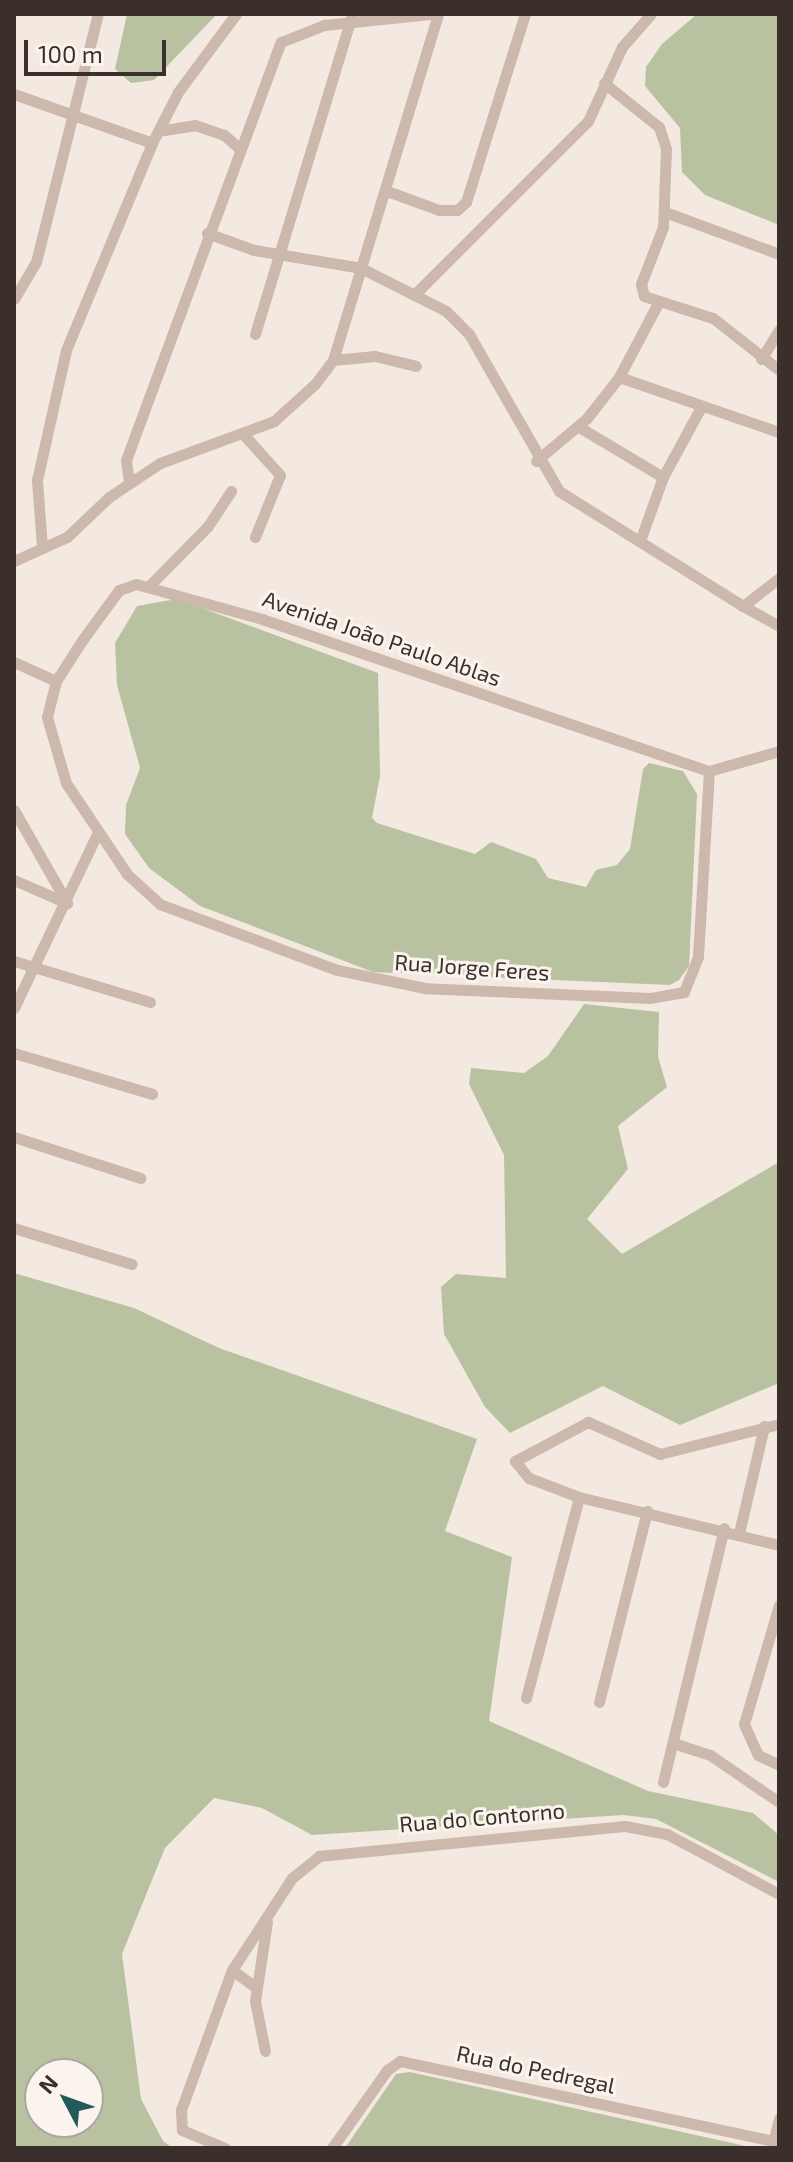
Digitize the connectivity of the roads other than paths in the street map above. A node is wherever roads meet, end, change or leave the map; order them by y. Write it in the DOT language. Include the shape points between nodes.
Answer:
graph roads {
  1 [pos="98,14"];
  2 [pos="236,14"];
  3 [pos="430,14"];
  4 [pos="438,14"];
  5 [pos="525,14"];
  6 [pos="651,14"];
  7 [pos="351,18"];
  8 [pos="604,83"];
  9 [pos="14,94"];
  10 [pos="75,112"];
  11 [pos="158,131"];
  12 [pos="152,143"];
  13 [pos="239,148"];
  14 [pos="387,191"];
  15 [pos="665,212"];
  16 [pos="207,233"];
  17 [pos="284,254"];
  18 [pos="779,254"];
  19 [pos="361,268"];
  20 [pos="414,295"];
  21 [pos="14,299"];
  22 [pos="657,305"];
  23 [pos="779,330"];
  24 [pos="255,334"];
  25 [pos="761,359"];
  26 [pos="333,360"];
  27 [pos="416,366"];
  28 [pos="779,370"];
  29 [pos="619,377"];
  30 [pos="701,407"];
  31 [pos="579,427"];
  32 [pos="779,432"];
  33 [pos="244,435"];
  34 [pos="536,461"];
  35 [pos="663,477"];
  36 [pos="129,482"];
  37 [pos="231,491"];
  38 [pos="255,537"];
  39 [pos="641,538"];
  40 [pos="42,547"];
  41 [pos="14,561"];
  42 [pos="779,578"];
  43 [pos="150,585"];
  44 [pos="743,606"];
  45 [pos="779,626"];
  46 [pos="14,662"];
  47 [pos="56,681"];
  48 [pos="779,751"];
  49 [pos="709,771"];
  50 [pos="14,810"];
  51 [pos="98,832"];
  52 [pos="14,880"];
  53 [pos="67,903"];
  54 [pos="14,961"];
  55 [pos="33,967"];
  56 [pos="150,1002"];
  57 [pos="14,1008"];
  58 [pos="14,1053"];
  59 [pos="152,1094"];
  60 [pos="14,1137"];
  61 [pos="140,1178"];
  62 [pos="14,1228"];
  63 [pos="132,1264"];
  64 [pos="779,1424"];
  65 [pos="764,1426"];
  66 [pos="579,1497"];
  67 [pos="647,1511"];
  68 [pos="724,1528"];
  69 [pos="739,1533"];
  70 [pos="779,1545"];
  71 [pos="779,1605"];
  72 [pos="526,1698"];
  73 [pos="599,1702"];
  74 [pos="673,1743"];
  75 [pos="779,1765"];
  76 [pos="663,1782"];
  77 [pos="779,1802"];
  78 [pos="779,1894"];
  79 [pos="268,1917"];
  80 [pos="232,1970"];
  81 [pos="255,1987"];
  82 [pos="265,2051"];
  83 [pos="779,2118"];
  84 [pos="773,2145"];
  85 [pos="225,2148"];
  86 [pos="332,2148"];
  1 -- 10 [label="street"];
  2 -- 11 [label="street"];
  3 -- 7 [label="street"];
  4 -- 14 [label="street"];
  5 -- 14 [label="street" via="466,202 457,210 439,210"];
  6 -- 8 [label="street" via="622,47"];
  7 -- 13 [label="street" via="288,34 281,42"];
  7 -- 17 [label="street"];
  8 -- 15 [label="street" via="659,127 666,149"];
  8 -- 20 [label="street" via="588,121 557,157"];
  9 -- 10 [label="street"];
  10 -- 12 [label="street"];
  10 -- 21 [label="street" via="36,262"];
  11 -- 12 [label="street"];
  11 -- 13 [label="street" via="195,125 224,135"];
  12 -- 40 [label="street" via="52,398 37,480"];
  13 -- 16 [label="street"];
  14 -- 19 [label="street"];
  15 -- 18 [label="street"];
  15 -- 22 [label="street" via="641,284"];
  16 -- 17 [label="street"];
  16 -- 36 [label="street" via="126,460"];
  17 -- 19 [label="street"];
  17 -- 24 [label="street"];
  19 -- 20 [label="street"];
  19 -- 26 [label="street"];
  20 -- 34 [label="street" via="469,334"];
  22 -- 25 [label="street" via="713,318"];
  22 -- 29 [label="street"];
  23 -- 25 [label="street"];
  25 -- 28 [label="street"];
  26 -- 27 [label="street" via="375,356"];
  26 -- 33 [label="street" via="293,407"];
  29 -- 30 [label="street"];
  29 -- 31 [label="street"];
  30 -- 32 [label="street"];
  30 -- 35 [label="street"];
  31 -- 34 [label="street"];
  31 -- 35 [label="street"];
  33 -- 36 [label="street" via="182,451"];
  33 -- 38 [label="street" via="280,475"];
  34 -- 39 [label="street" via="572,504"];
  35 -- 39 [label="street"];
  36 -- 40 [label="street" via="67,537"];
  37 -- 43 [label="street" via="208,526"];
  39 -- 44 [label="street"];
  40 -- 41 [label="street"];
  42 -- 44 [label="street"];
  43 -- 47 [label="street" via="119,590"];
  43 -- 49 [label="street, Avenida João Paulo Ablas"];
  44 -- 45 [label="street"];
  46 -- 47 [label="street"];
  47 -- 51 [label="street, Rua Jorge Feres" via="48,737 66,783"];
  48 -- 49 [label="street"];
  49 -- 51 [label="street, Rua Jorge Feres" via="696,975 676,997 425,988 337,970 160,904 127,874"];
  50 -- 53 [label="street"];
  51 -- 53 [label="street"];
  52 -- 53 [label="street"];
  53 -- 55 [label="street"];
  54 -- 55 [label="street"];
  55 -- 56 [label="street"];
  55 -- 57 [label="street"];
  58 -- 59 [label="street"];
  60 -- 61 [label="street"];
  62 -- 63 [label="street"];
  64 -- 65 [label="street"];
  65 -- 66 [label="street" via="660,1454 588,1422 515,1461 520,1473"];
  65 -- 69 [label="street"];
  66 -- 67 [label="street"];
  66 -- 72 [label="street"];
  67 -- 68 [label="street"];
  67 -- 73 [label="street"];
  68 -- 69 [label="street"];
  68 -- 74 [label="street"];
  69 -- 70 [label="street"];
  71 -- 75 [label="street" via="744,1724 758,1755"];
  74 -- 76 [label="street"];
  74 -- 77 [label="street" via="710,1755"];
  78 -- 79 [label="street, Rua do Contorno" via="667,1834 625,1826 343,1849 305,1864"];
  79 -- 80 [label="street, Rua do Contorno"];
  79 -- 81 [label="street"];
  80 -- 81 [label="street"];
  80 -- 85 [label="street, Rua do Contorno" via="178,2122 190,2136"];
  81 -- 82 [label="street"];
  83 -- 84 [label="street"];
  84 -- 86 [label="street, Rua do Pedregal" via="400,2061 387,2070"];
}
